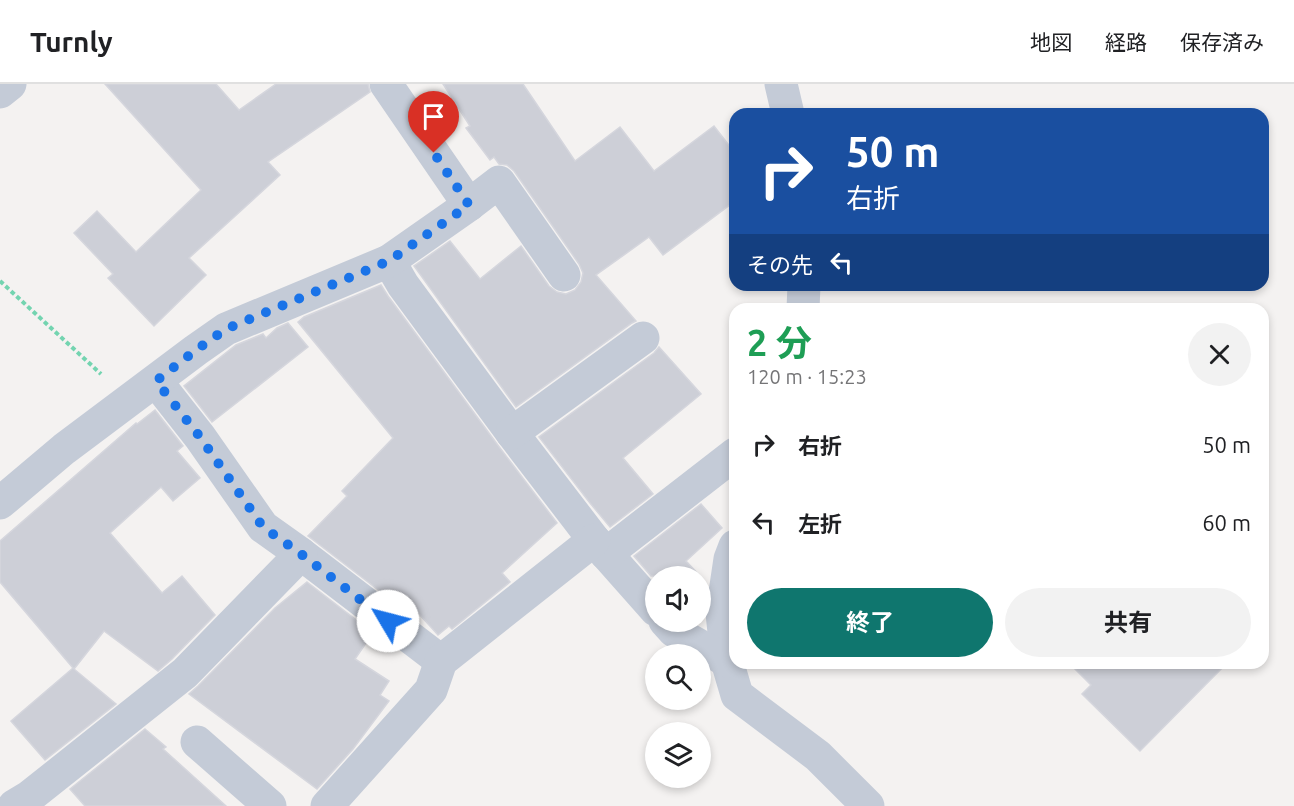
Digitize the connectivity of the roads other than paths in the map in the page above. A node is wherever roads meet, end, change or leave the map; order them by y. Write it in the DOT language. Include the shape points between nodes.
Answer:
graph roads {
  1 [pos="10,84"];
  2 [pos="386,84"];
  3 [pos="781,84"];
  4 [pos="0,92"];
  5 [pos="787,108"];
  6 [pos="469,205"];
  7 [pos="389,261"];
  8 [pos="564,275"];
  9 [pos="642,338"];
  10 [pos="156,381"];
  11 [pos="512,433"];
  12 [pos="729,458"];
  13 [pos="0,503"];
  14 [pos="600,547"];
  15 [pos="301,554"];
  16 [pos="729,566"];
  17 [pos="645,598"];
  18 [pos="676,632"];
  19 [pos="441,661"];
  20 [pos="726,661"];
  21 [pos="198,742"];
  22 [pos="0,786"];
  23 [pos="14,806"];
  24 [pos="270,806"];
  25 [pos="327,806"];
  26 [pos="868,806"];
  1 -- 4 [label="street"];
  2 -- 6 [label="street"];
  3 -- 5 [label="street"];
  6 -- 7 [label="street"];
  6 -- 8 [label="street" via="499,182"];
  7 -- 10 [label="street" via="226,329"];
  7 -- 11 [label="street"];
  9 -- 11 [label="street"];
  10 -- 13 [label="street" via="64,449"];
  10 -- 15 [label="street" via="263,527"];
  11 -- 14 [label="street"];
  12 -- 14 [label="street"];
  14 -- 17 [label="street"];
  14 -- 19 [label="street"];
  15 -- 19 [label="street"];
  15 -- 23 [label="street" via="185,673"];
  16 -- 20 [label="street" via="722,613"];
  18 -- 20 [label="street"];
  19 -- 25 [label="street" via="431,690"];
  20 -- 26 [label="street" via="737,695 818,756"];
  21 -- 24 [label="street"];
  22 -- 23 [label="street"];
}
